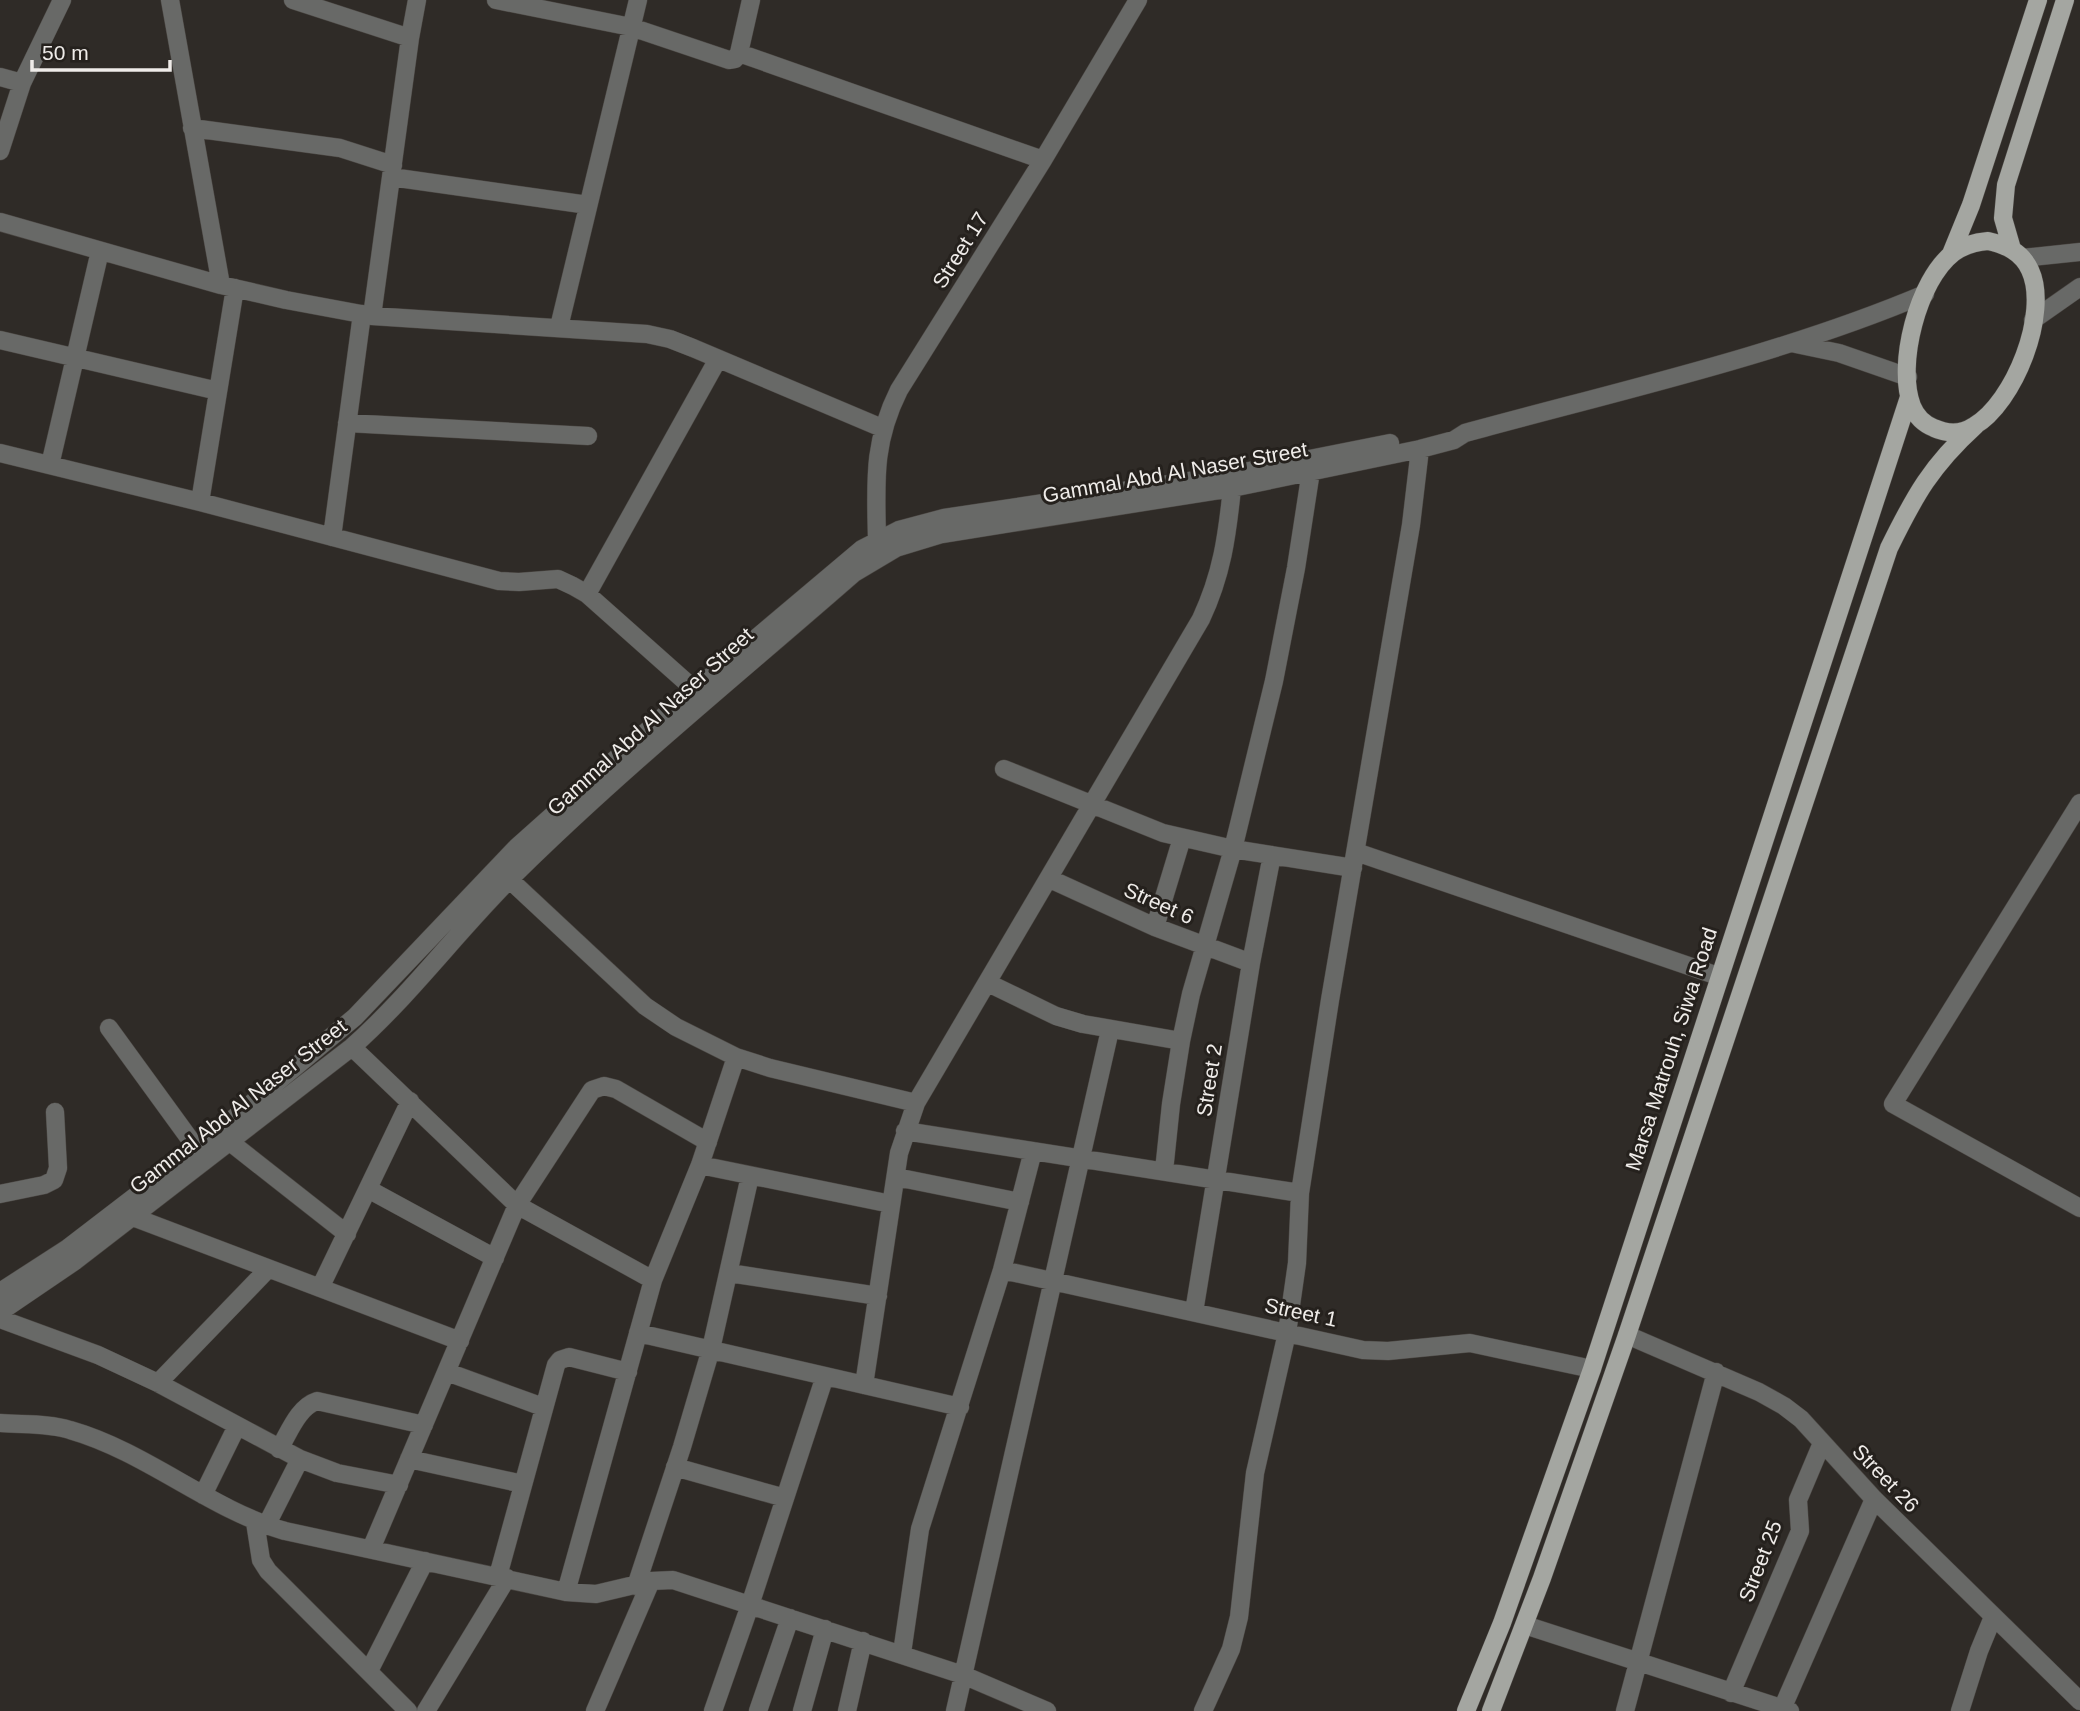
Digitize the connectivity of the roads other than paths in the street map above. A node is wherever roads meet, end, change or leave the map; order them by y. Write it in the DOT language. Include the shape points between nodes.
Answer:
graph roads {
  1 [pos="62,0"];
  2 [pos="170,0"];
  3 [pos="293,0"];
  4 [pos="417,0"];
  5 [pos="496,0"];
  6 [pos="638,0"];
  7 [pos="751,0"];
  8 [pos="1138,0"];
  9 [pos="2038,0"];
  10 [pos="2065,0"];
  11 [pos="631,27"];
  12 [pos="410,38"];
  13 [pos="739,53"];
  14 [pos="0,77"];
  15 [pos="22,83"];
  16 [pos="192,128"];
  17 [pos="0,151"];
  18 [pos="1043,160"];
  19 [pos="392,171"];
  20 [pos="588,205"];
  21 [pos="0,222"];
  22 [pos="100,251"];
  23 [pos="2080,252"];
  24 [pos="1951,254"];
  25 [pos="2017,254"];
  26 [pos="228,286"];
  27 [pos="2080,287"];
  28 [pos="1925,294"];
  29 [pos="367,315"];
  30 [pos="2033,320"];
  31 [pos="559,327"];
  32 [pos="0,340"];
  33 [pos="1792,343"];
  34 [pos="74,356"];
  35 [pos="718,359"];
  36 [pos="1908,377"];
  37 [pos="218,391"];
  38 [pos="1909,397"];
  39 [pos="348,423"];
  40 [pos="1976,425"];
  41 [pos="883,428"];
  42 [pos="1465,433"];
  43 [pos="588,436"];
  44 [pos="1420,449"];
  45 [pos="0,453"];
  46 [pos="50,465"];
  47 [pos="1311,471"];
  48 [pos="1232,488"];
  49 [pos="200,502"];
  50 [pos="332,537"];
  51 [pos="877,541"];
  52 [pos="587,594"];
  53 [pos="695,690"];
  54 [pos="671,721"];
  55 [pos="1004,769"];
  56 [pos="2080,803"];
  57 [pos="1093,805"];
  58 [pos="1182,838"];
  59 [pos="1233,849"];
  60 [pos="1272,855"];
  61 [pos="1354,860"];
  62 [pos="509,879"];
  63 [pos="1050,879"];
  64 [pos="1155,927"];
  65 [pos="1204,947"];
  66 [pos="1251,963"];
  67 [pos="1718,976"];
  68 [pos="988,983"];
  69 [pos="109,1028"];
  70 [pos="1110,1030"];
  71 [pos="1181,1041"];
  72 [pos="352,1047"];
  73 [pos="736,1057"];
  74 [pos="410,1101"];
  75 [pos="916,1102"];
  76 [pos="55,1112"];
  77 [pos="905,1131"];
  78 [pos="230,1142"];
  79 [pos="708,1142"];
  80 [pos="197,1149"];
  81 [pos="1033,1151"];
  82 [pos="1082,1158"];
  83 [pos="700,1165"];
  84 [pos="1164,1171"];
  85 [pos="750,1176"];
  86 [pos="896,1177"];
  87 [pos="1216,1180"];
  88 [pos="368,1189"];
  89 [pos="1300,1193"];
  90 [pos="0,1194"];
  91 [pos="1020,1202"];
  92 [pos="891,1204"];
  93 [pos="517,1205"];
  94 [pos="2080,1208"];
  95 [pos="133,1217"];
  96 [pos="347,1234"];
  97 [pos="495,1258"];
  98 [pos="268,1269"];
  99 [pos="1002,1270"];
  100 [pos="729,1273"];
  101 [pos="653,1280"];
  102 [pos="1052,1281"];
  103 [pos="320,1288"];
  104 [pos="0,1292"];
  105 [pos="878,1296"];
  106 [pos="0,1312"];
  107 [pos="1194,1312"];
  108 [pos="0,1319"];
  109 [pos="1287,1333"];
  110 [pos="638,1334"];
  111 [pos="1627,1335"];
  112 [pos="460,1341"];
  113 [pos="712,1349"];
  114 [pos="1592,1369"];
  115 [pos="447,1372"];
  116 [pos="628,1372"];
  117 [pos="1716,1372"];
  118 [pos="825,1376"];
  119 [pos="158,1383"];
  120 [pos="864,1385"];
  121 [pos="960,1406"];
  122 [pos="543,1408"];
  123 [pos="0,1423"];
  124 [pos="424,1425"];
  125 [pos="237,1426"];
  126 [pos="1822,1443"];
  127 [pos="279,1449"];
  128 [pos="300,1459"];
  129 [pos="410,1459"];
  130 [pos="675,1467"];
  131 [pos="523,1484"];
  132 [pos="399,1485"];
  133 [pos="203,1495"];
  134 [pos="785,1498"];
  135 [pos="1874,1499"];
  136 [pos="261,1524"];
  137 [pos="371,1549"];
  138 [pos="425,1560"];
  139 [pos="502,1577"];
  140 [pos="644,1584"];
  141 [pos="566,1592"];
  142 [pos="750,1605"];
  143 [pos="1993,1617"];
  144 [pos="790,1618"];
  145 [pos="1525,1625"];
  146 [pos="825,1629"];
  147 [pos="863,1641"];
  148 [pos="902,1653"];
  149 [pos="1638,1662"];
  150 [pos="369,1671"];
  151 [pos="963,1675"];
  152 [pos="1731,1693"];
  153 [pos="2080,1701"];
  154 [pos="1786,1710"];
  155 [pos="408,1711"];
  156 [pos="426,1711"];
  157 [pos="595,1711"];
  158 [pos="713,1711"];
  159 [pos="758,1711"];
  160 [pos="802,1711"];
  161 [pos="847,1711"];
  162 [pos="955,1711"];
  163 [pos="1047,1711"];
  164 [pos="1203,1711"];
  165 [pos="1466,1711"];
  166 [pos="1491,1711"];
  167 [pos="1625,1711"];
  168 [pos="1960,1711"];
  1 -- 15 [label="street"];
  2 -- 16 [label="street"];
  3 -- 12 [label="street"];
  4 -- 12 [label="street"];
  5 -- 11 [label="street"];
  6 -- 11 [label="street"];
  7 -- 13 [label="street"];
  8 -- 18 [label="street, Street 17"];
  9 -- 24 [label="main road" via="1972,205"];
  10 -- 25 [label="main road" via="2006,185 2003,218"];
  11 -- 13 [label="street" via="729,60"];
  11 -- 20 [label="street"];
  12 -- 19 [label="street"];
  13 -- 18 [label="street"];
  14 -- 15 [label="street"];
  15 -- 17 [label="street"];
  16 -- 19 [label="street" via="330,146"];
  16 -- 26 [label="street"];
  18 -- 41 [label="street, Street 17" via="899,390"];
  19 -- 20 [label="street"];
  19 -- 29 [label="street"];
  20 -- 31 [label="street"];
  21 -- 22 [label="street"];
  22 -- 26 [label="street"];
  22 -- 34 [label="street"];
  23 -- 25 [label="street"];
  24 -- 25 [label="main road" via="1988,241"];
  24 -- 28 [label="main road"];
  25 -- 30 [label="main road" via="2034,281"];
  26 -- 29 [label="street"];
  26 -- 37 [label="street"];
  27 -- 30 [label="street"];
  28 -- 33 [label="street, Gammal Abd Al Naser Street"];
  28 -- 36 [label="main road" via="1911,334"];
  29 -- 31 [label="street"];
  29 -- 39 [label="street"];
  30 -- 40 [label="main road" via="2017,373"];
  31 -- 35 [label="street" via="647,334"];
  32 -- 34 [label="street"];
  33 -- 36 [label="street, Gammal Abd Al Naser Street" via="1839,353"];
  33 -- 42 [label="street, Gammal Abd Al Naser Street"];
  34 -- 37 [label="street"];
  34 -- 46 [label="street"];
  35 -- 41 [label="street"];
  35 -- 52 [label="street"];
  36 -- 38 [label="main road"];
  37 -- 49 [label="street"];
  38 -- 40 [label="main road" via="1913,409 1930,427 1953,433"];
  38 -- 67 [label="main road, Marsa Matrouh, Siwa Road"];
  39 -- 43 [label="street"];
  39 -- 50 [label="street"];
  40 -- 111 [label="main road" via="1925,479 1889,548"];
  41 -- 51 [label="street, Street 17" via="876,470"];
  42 -- 44 [label="street, Gammal Abd Al Naser Street"];
  42 -- 51 [label="street, Gammal Abd Al Naser Street" via="1452,430 1229,475 944,518"];
  44 -- 47 [label="street, Gammal Abd Al Naser Street"];
  44 -- 61 [label="street"];
  45 -- 46 [label="street"];
  46 -- 49 [label="street"];
  47 -- 48 [label="street, Gammal Abd Al Naser Street"];
  47 -- 59 [label="street" via="1286,625"];
  48 -- 54 [label="street, Gammal Abd Al Naser Street" via="942,534 896,548 854,573"];
  48 -- 57 [label="street" via="1226,545 1202,619"];
  49 -- 50 [label="street"];
  50 -- 52 [label="street" via="499,581 558,579"];
  51 -- 53 [label="street, Gammal Abd Al Naser Street"];
  52 -- 53 [label="street"];
  53 -- 54 [label="street, Gammal Abd Al Naser Street"];
  54 -- 62 [label="street, Gammal Abd Al Naser Street"];
  54 -- 80 [label="street, Gammal Abd Al Naser Street" via="504,860 355,1017"];
  55 -- 57 [label="street"];
  56 -- 94 [label="street" via="1893,1104"];
  57 -- 58 [label="street"];
  57 -- 63 [label="street"];
  58 -- 59 [label="street"];
  58 -- 64 [label="street"];
  59 -- 60 [label="street"];
  59 -- 65 [label="street"];
  60 -- 61 [label="street"];
  60 -- 66 [label="street, Street 2"];
  61 -- 67 [label="street"];
  61 -- 89 [label="street"];
  62 -- 72 [label="street, Gammal Abd Al Naser Street" via="385,1017"];
  62 -- 73 [label="street" via="645,1006"];
  63 -- 64 [label="street, Street 6"];
  63 -- 68 [label="street"];
  64 -- 65 [label="street, Street 6"];
  65 -- 66 [label="street, Street 6"];
  65 -- 71 [label="street"];
  66 -- 87 [label="street, Street 2"];
  67 -- 114 [label="main road, Marsa Matrouh, Siwa Road"];
  68 -- 70 [label="street" via="1056,1016"];
  68 -- 75 [label="street"];
  69 -- 80 [label="street"];
  70 -- 71 [label="street"];
  70 -- 82 [label="street"];
  71 -- 84 [label="street"];
  72 -- 74 [label="street"];
  72 -- 78 [label="street, Gammal Abd Al Naser Street"];
  73 -- 75 [label="street"];
  73 -- 79 [label="street"];
  74 -- 88 [label="street"];
  74 -- 93 [label="street"];
  75 -- 77 [label="street"];
  76 -- 90 [label="street" via="58,1168 54,1180"];
  77 -- 81 [label="street"];
  77 -- 86 [label="street"];
  78 -- 95 [label="street, Gammal Abd Al Naser Street"];
  78 -- 96 [label="street"];
  79 -- 83 [label="street"];
  79 -- 93 [label="street" via="604,1086 592,1090 583,1102"];
  80 -- 104 [label="street, Gammal Abd Al Naser Street" via="68,1248"];
  81 -- 82 [label="street"];
  81 -- 91 [label="street"];
  82 -- 84 [label="street"];
  82 -- 102 [label="street"];
  83 -- 85 [label="street"];
  83 -- 101 [label="street"];
  84 -- 87 [label="street"];
  85 -- 92 [label="street"];
  85 -- 100 [label="street"];
  86 -- 91 [label="street"];
  86 -- 92 [label="street"];
  87 -- 89 [label="street"];
  87 -- 107 [label="street, Street 2"];
  88 -- 96 [label="street"];
  88 -- 97 [label="street"];
  89 -- 109 [label="street"];
  91 -- 99 [label="street"];
  92 -- 105 [label="street"];
  93 -- 97 [label="street"];
  93 -- 101 [label="street"];
  95 -- 98 [label="street"];
  95 -- 106 [label="street, Gammal Abd Al Naser Street"];
  96 -- 103 [label="street"];
  97 -- 112 [label="street"];
  98 -- 103 [label="street"];
  98 -- 119 [label="street"];
  99 -- 102 [label="street, Street 1"];
  99 -- 121 [label="street"];
  100 -- 105 [label="street"];
  100 -- 113 [label="street"];
  101 -- 110 [label="street"];
  102 -- 107 [label="street, Street 1"];
  102 -- 151 [label="street"];
  103 -- 112 [label="street"];
  105 -- 120 [label="street"];
  107 -- 109 [label="street, Street 1"];
  108 -- 119 [label="street"];
  109 -- 114 [label="street, Street 1" via="1363,1350 1470,1343"];
  109 -- 164 [label="street" via="1255,1473 1239,1617 1231,1648"];
  110 -- 113 [label="street"];
  110 -- 116 [label="street"];
  111 -- 117 [label="street, Street 26"];
  111 -- 145 [label="main road"];
  112 -- 115 [label="street"];
  113 -- 118 [label="street"];
  113 -- 130 [label="street"];
  114 -- 165 [label="main road, Marsa Matrouh, Siwa Road"];
  115 -- 122 [label="street"];
  115 -- 124 [label="street"];
  116 -- 122 [label="street" via="564,1358 553,1371"];
  116 -- 141 [label="street"];
  117 -- 126 [label="street, Street 26" via="1784,1406"];
  117 -- 149 [label="street"];
  118 -- 120 [label="street"];
  118 -- 134 [label="street"];
  119 -- 125 [label="street"];
  120 -- 121 [label="street"];
  121 -- 148 [label="street" via="920,1529"];
  122 -- 131 [label="street"];
  123 -- 133 [label="street" via="70,1429"];
  124 -- 127 [label="street" via="317,1401 302,1412"];
  124 -- 129 [label="street"];
  125 -- 127 [label="street"];
  125 -- 133 [label="street"];
  126 -- 135 [label="street, Street 26"];
  126 -- 152 [label="street, Street 25" via="1798,1500 1800,1531"];
  127 -- 128 [label="street"];
  128 -- 132 [label="street" via="337,1473"];
  128 -- 136 [label="street"];
  129 -- 131 [label="street"];
  129 -- 132 [label="street"];
  130 -- 134 [label="street"];
  130 -- 140 [label="street"];
  131 -- 139 [label="street"];
  132 -- 137 [label="street"];
  133 -- 136 [label="street"];
  134 -- 142 [label="street"];
  135 -- 143 [label="street, Street 26"];
  135 -- 154 [label="street"];
  136 -- 137 [label="street"];
  136 -- 150 [label="street" via="261,1560 268,1571"];
  137 -- 138 [label="street"];
  138 -- 139 [label="street"];
  138 -- 150 [label="street"];
  139 -- 141 [label="street"];
  139 -- 156 [label="street"];
  140 -- 141 [label="street" via="596,1594"];
  140 -- 142 [label="street" via="673,1580"];
  140 -- 157 [label="street"];
  142 -- 144 [label="street"];
  142 -- 158 [label="street"];
  143 -- 153 [label="street, Street 26"];
  143 -- 168 [label="street"];
  144 -- 146 [label="street"];
  144 -- 159 [label="street"];
  145 -- 149 [label="street"];
  145 -- 166 [label="main road"];
  146 -- 147 [label="street"];
  146 -- 160 [label="street"];
  147 -- 148 [label="street"];
  147 -- 161 [label="street"];
  148 -- 151 [label="street"];
  149 -- 152 [label="street"];
  149 -- 167 [label="street"];
  150 -- 155 [label="street"];
  151 -- 162 [label="street"];
  151 -- 163 [label="street"];
  152 -- 154 [label="street"];
}
